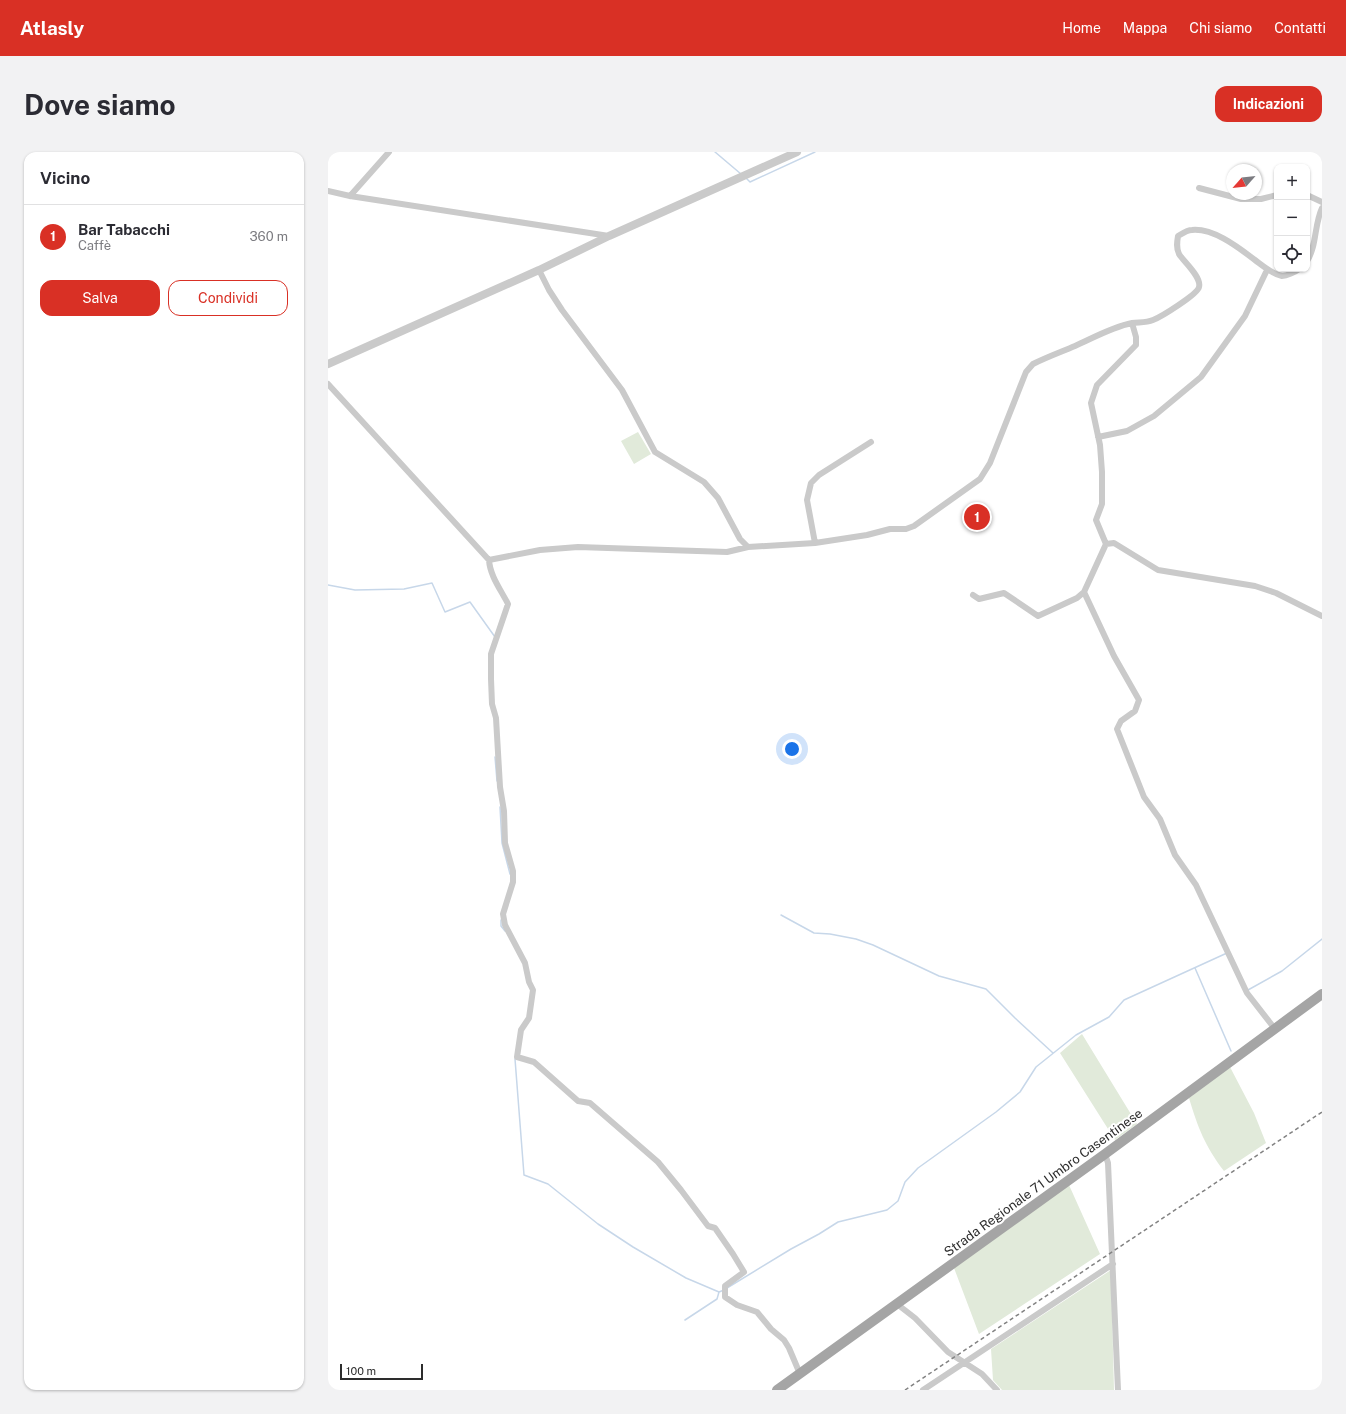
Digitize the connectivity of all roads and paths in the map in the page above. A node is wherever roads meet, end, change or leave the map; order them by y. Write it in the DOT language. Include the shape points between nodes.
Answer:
graph roads {
  1 [pos="389,152"];
  2 [pos="797,152"];
  3 [pos="1199,188"];
  4 [pos="328,192"];
  5 [pos="1274,195"];
  6 [pos="350,196"];
  7 [pos="1310,197"];
  8 [pos="1322,202"];
  9 [pos="1322,208"];
  10 [pos="609,236"];
  11 [pos="1310,256"];
  12 [pos="540,270"];
  13 [pos="1267,270"];
  14 [pos="1295,272"];
  15 [pos="1132,323"];
  16 [pos="328,364"];
  17 [pos="328,384"];
  18 [pos="1098,437"];
  19 [pos="871,442"];
  20 [pos="814,543"];
  21 [pos="1106,544"];
  22 [pos="748,548"];
  23 [pos="489,560"];
  24 [pos="1084,592"];
  25 [pos="973,595"];
  26 [pos="1322,616"];
  27 [pos="1322,994"];
  28 [pos="1275,1029"];
  29 [pos="1105,1154"];
  30 [pos="1113,1264"];
  31 [pos="897,1304"];
  32 [pos="965,1362"];
  33 [pos="800,1374"];
  34 [pos="777,1390"];
  35 [pos="923,1390"];
  36 [pos="997,1390"];
  37 [pos="1118,1390"];
  1 -- 6 [label="street"];
  2 -- 10 [label="street"];
  3 -- 5 [label="street" via="1241,198 1262,199"];
  4 -- 6 [label="street"];
  6 -- 10 [label="street"];
  7 -- 8 [label="street"];
  9 -- 11 [label="street"];
  10 -- 12 [label="street"];
  12 -- 16 [label="street"];
  12 -- 22 [label="street" via="562,310 622,390 655,452 704,482 718,498 740,539"];
  13 -- 14 [label="street" via="1283,276"];
  13 -- 15 [label="street" via="1238,246 1216,234 1187,231 1178,236 1176,243 1180,254 1192,268 1200,287 1170,311 1154,320"];
  13 -- 18 [label="street" via="1245,316 1201,378 1154,416 1127,431"];
  15 -- 18 [label="street" via="1136,345 1097,385 1091,403"];
  15 -- 20 [label="street" via="1033,364 1026,372 990,463 980,479 921,521 906,529 890,529"];
  17 -- 23 [label="street"];
  18 -- 21 [label="street" via="1102,504 1096,520"];
  19 -- 20 [label="street" via="819,475 811,483 807,500"];
  20 -- 22 [label="street"];
  21 -- 24 [label="street"];
  21 -- 26 [label="street" via="1114,543 1158,570 1255,586 1276,593"];
  22 -- 23 [label="street" via="727,552 578,546"];
  23 -- 33 [label="street" via="494,580 508,604 491,654 492,704 496,718 505,843 513,871 513,882 503,914 505,925 525,963 533,990 529,1018 521,1030 517,1057 534,1062 578,1101 590,1103 658,1162 708,1226 715,1228 744,1272 725,1286 725,1297 737,1305 757,1312 784,1340"];
  24 -- 25 [label="street" via="1077,598 1038,616 1004,593 979,599"];
  24 -- 28 [label="street" via="1114,656 1139,700 1135,711 1121,721 1117,729 1144,797 1160,819 1175,855 1196,885 1247,993"];
  27 -- 28 [label="main road, Strada Regionale 71 Umbro Casentinese"];
  28 -- 29 [label="main road, Strada Regionale 71 Umbro Casentinese"];
  29 -- 30 [label="street" via="1108,1163"];
  29 -- 31 [label="main road, Strada Regionale 71 Umbro Casentinese"];
  30 -- 32 [label="street"];
  30 -- 37 [label="street"];
  31 -- 32 [label="street" via="915,1318 948,1352"];
  31 -- 33 [label="main road, Strada Regionale 71 Umbro Casentinese"];
  32 -- 35 [label="street"];
  32 -- 36 [label="street" via="982,1374"];
  33 -- 34 [label="main road, Strada Regionale 71 Umbro Casentinese"];
}
